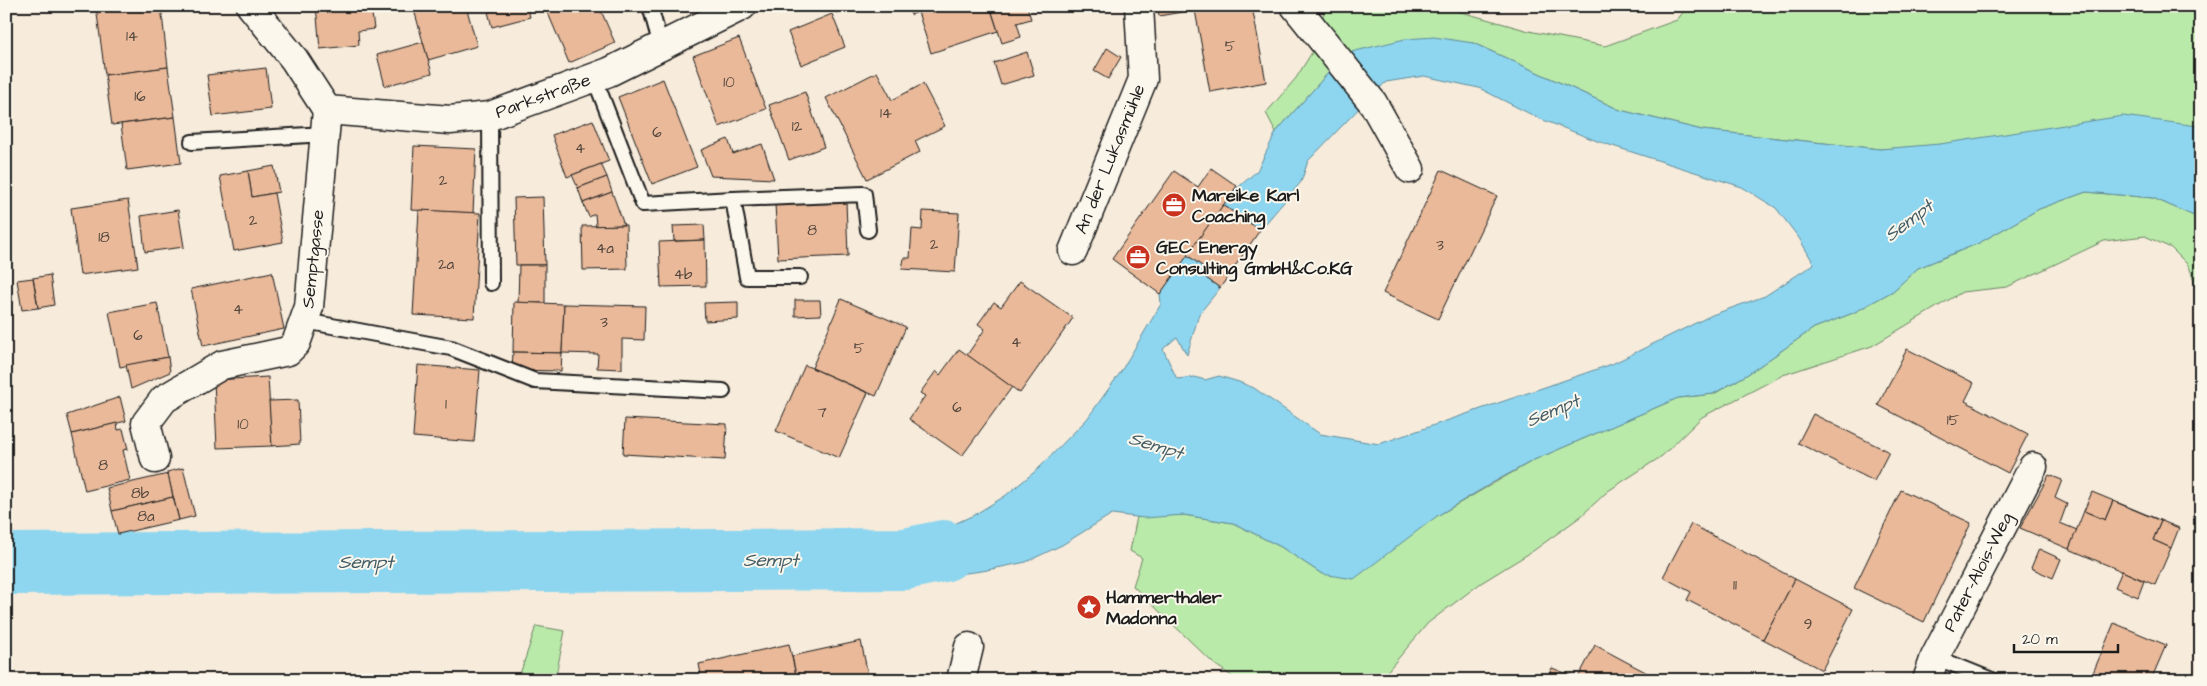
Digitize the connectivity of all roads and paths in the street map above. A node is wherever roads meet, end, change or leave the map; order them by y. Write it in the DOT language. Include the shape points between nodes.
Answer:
graph roads {
  1 [pos="251,6"];
  2 [pos="650,6"];
  3 [pos="742,6"];
  4 [pos="1139,6"];
  5 [pos="1295,6"];
  6 [pos="661,46"];
  7 [pos="594,77"];
  8 [pos="490,116"];
  9 [pos="326,122"];
  10 [pos="192,142"];
  11 [pos="1410,169"];
  12 [pos="733,199"];
  13 [pos="868,230"];
  14 [pos="1073,251"];
  15 [pos="800,277"];
  16 [pos="491,283"];
  17 [pos="305,321"];
  18 [pos="723,391"];
  19 [pos="155,459"];
  20 [pos="2033,467"];
  21 [pos="969,647"];
  22 [pos="1931,668"];
  23 [pos="961,680"];
  24 [pos="1992,680"];
  1 -- 9 [label="street" via="294,60"];
  2 -- 6 [label="lane"];
  3 -- 6 [label="street, Parkstraße"];
  4 -- 14 [label="street, An der Lukasmühle" via="1143,79"];
  5 -- 11 [label="street" via="1373,103"];
  6 -- 7 [label="street, Parkstraße"];
  7 -- 8 [label="street, Parkstraße"];
  7 -- 12 [label="lane" via="643,204"];
  8 -- 9 [label="street, Parkstraße" via="450,120"];
  8 -- 16 [label="lane"];
  9 -- 10 [label="lane"];
  9 -- 17 [label="street, Semptgasse"];
  12 -- 13 [label="lane" via="864,194"];
  12 -- 15 [label="lane" via="747,277"];
  17 -- 18 [label="lane" via="451,348 535,381"];
  17 -- 19 [label="street, Semptgasse" via="296,343 288,351 222,366 164,398 146,423"];
  20 -- 22 [label="street, Pater-Alois-Weg"];
  21 -- 23 [label="street"];
  22 -- 24 [label="lane"];
}
